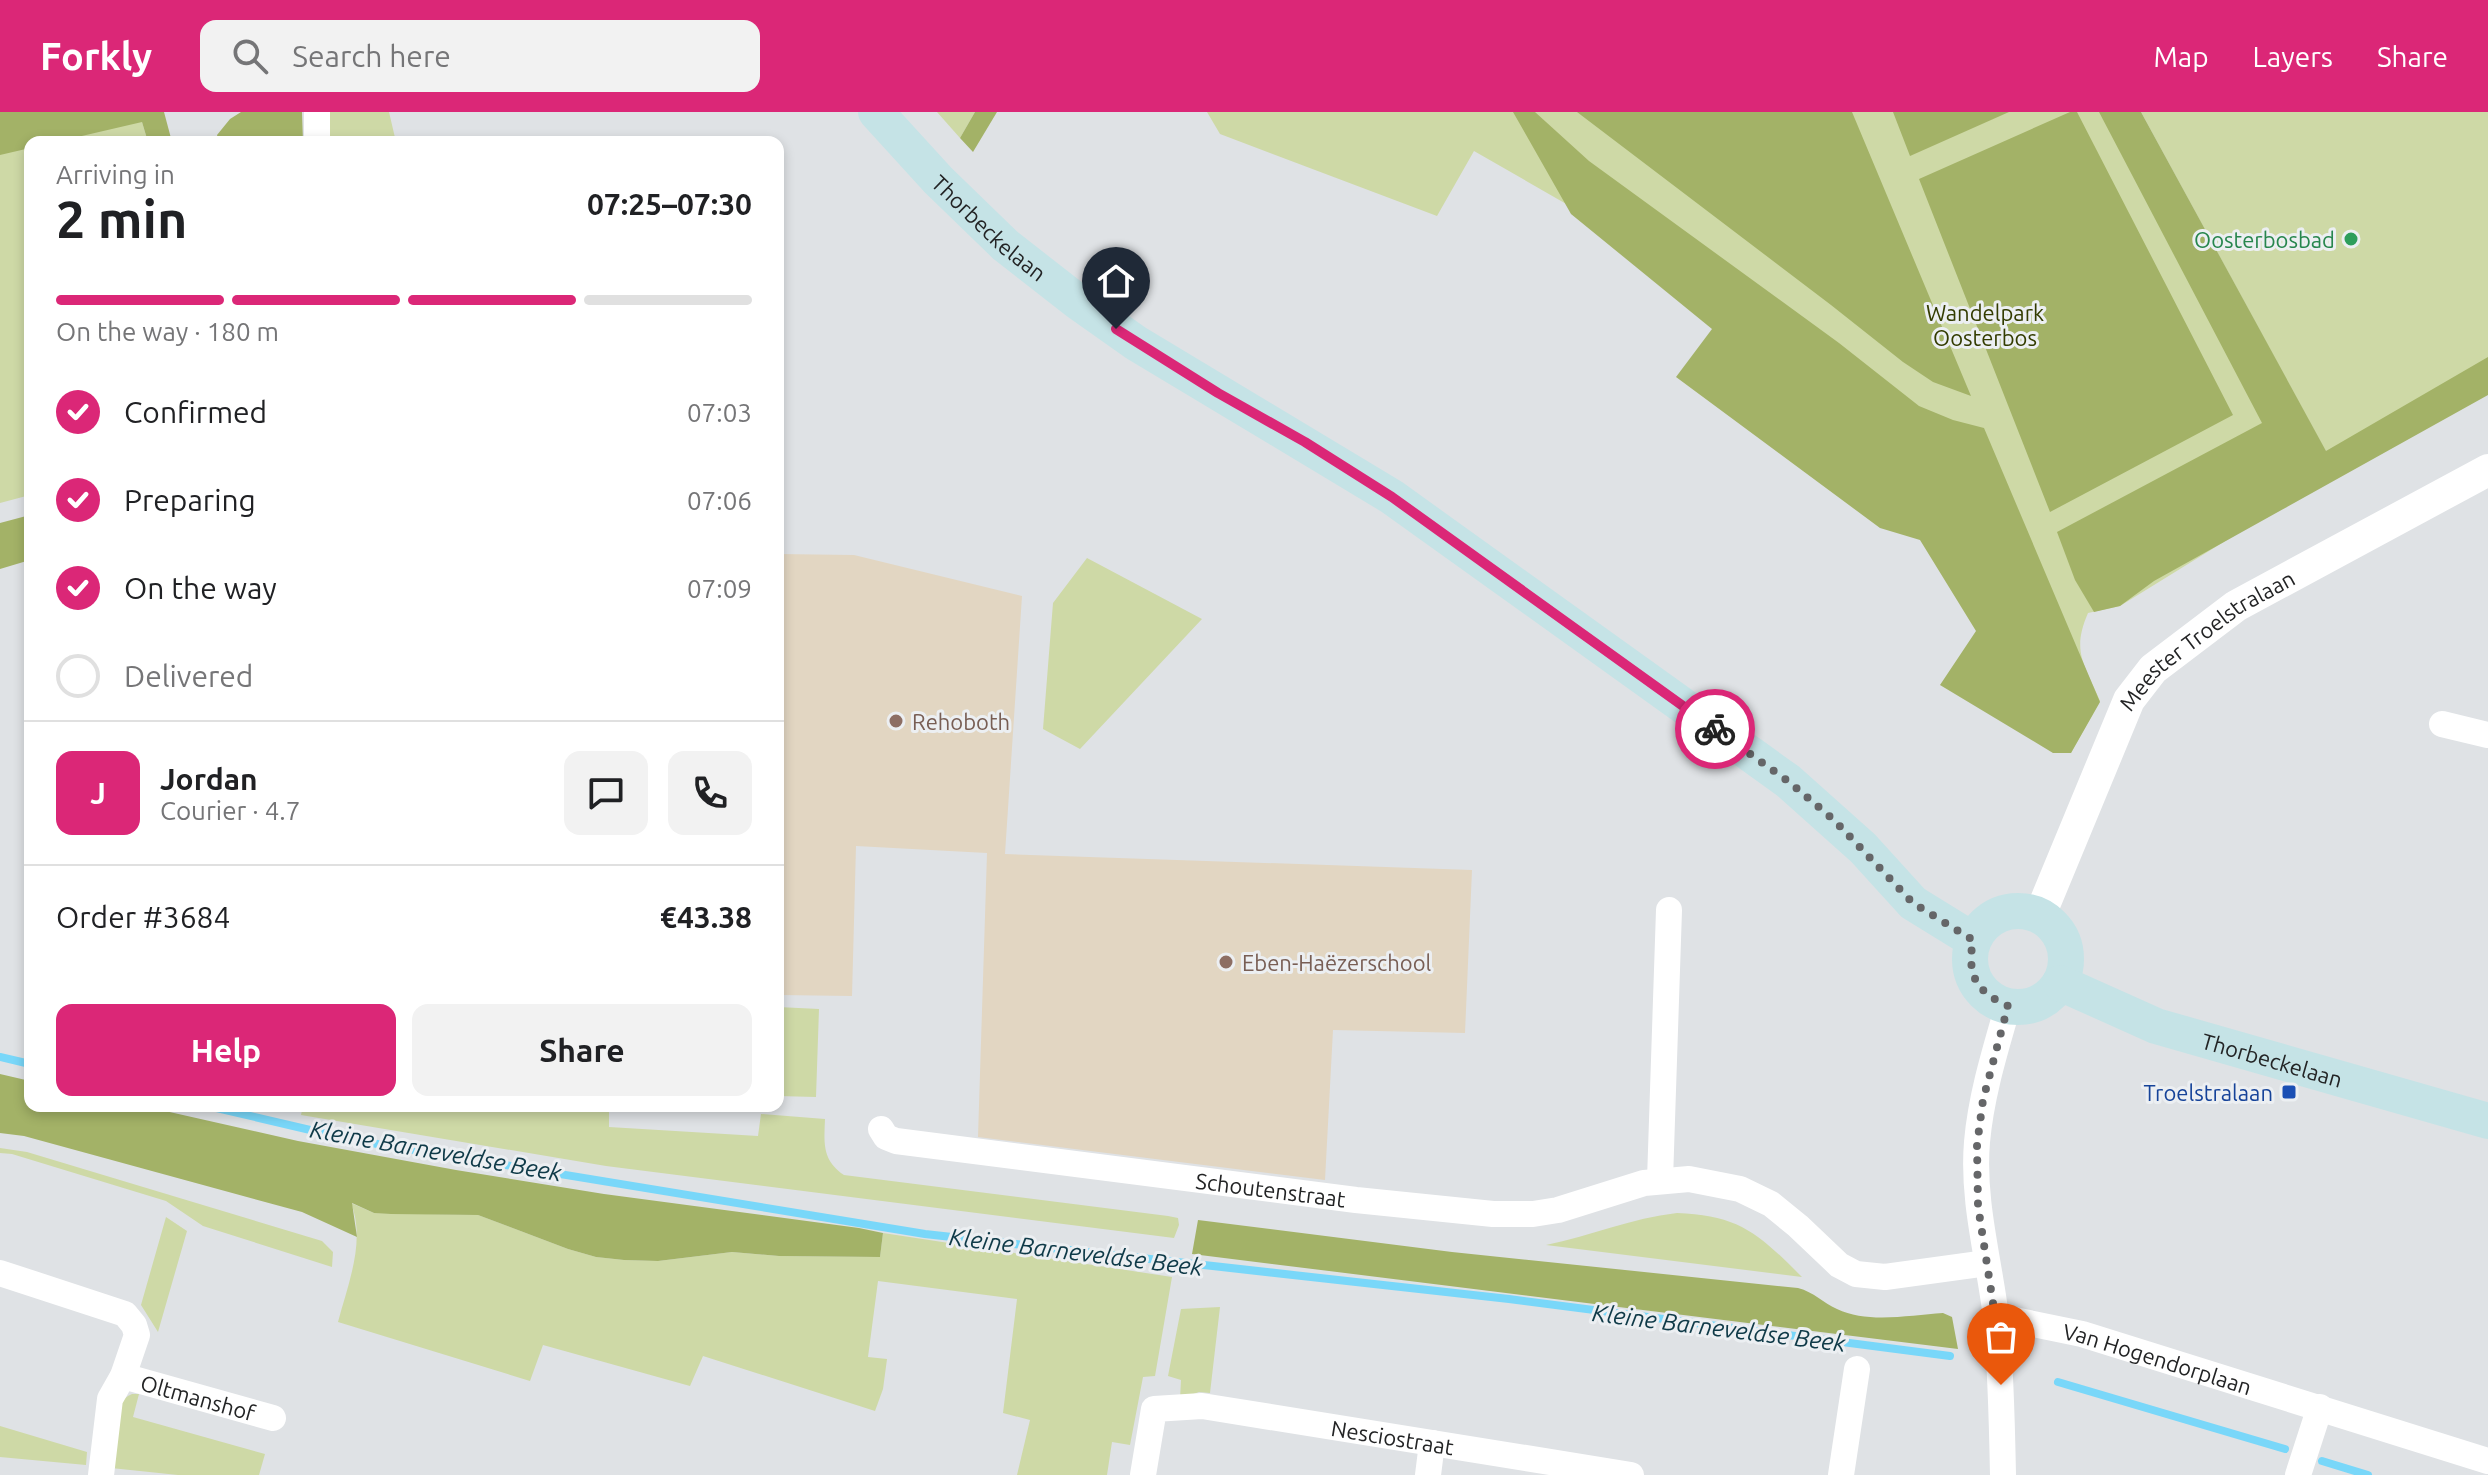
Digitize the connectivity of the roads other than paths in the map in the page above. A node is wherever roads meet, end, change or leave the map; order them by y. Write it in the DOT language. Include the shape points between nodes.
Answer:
graph roads {
  1 [pos="317,112"];
  2 [pos="876,112"];
  3 [pos="317,136"];
  4 [pos="2488,470"];
  5 [pos="2442,724"];
  6 [pos="2488,735"];
  7 [pos="1669,910"];
  8 [pos="2040,915"];
  9 [pos="1973,940"];
  10 [pos="2060,983"];
  11 [pos="2008,1006"];
  12 [pos="2488,1121"];
  13 [pos="881,1129"];
  14 [pos="1660,1180"];
  15 [pos="1987,1263"];
  16 [pos="0,1273"];
  17 [pos="1995,1316"];
  18 [pos="1857,1369"];
  19 [pos="123,1376"];
  20 [pos="2320,1407"];
  21 [pos="273,1418"];
  22 [pos="1432,1443"];
  23 [pos="2488,1461"];
  24 [pos="101,1475"];
  25 [pos="1143,1475"];
  26 [pos="1428,1475"];
  27 [pos="1631,1475"];
  28 [pos="1841,1475"];
  29 [pos="2003,1475"];
  30 [pos="2298,1475"];
  1 -- 3 [label="street"];
  2 -- 9 [label="main road, Thorbeckelaan" via="1005,245 1078,302 1136,343 1392,497 1788,781 1863,848 1913,903"];
  4 -- 8 [label="street, Meester Troelstralaan" via="2236,606 2153,669 2129,700"];
  5 -- 6 [label="street"];
  7 -- 14 [label="street"];
  8 -- 9 [label="main road" via="2021,910 2001,913"];
  8 -- 10 [label="main road" via="2065,945 2067,964"];
  9 -- 11 [label="main road" via="1970,961 1975,981 1989,997"];
  10 -- 11 [label="main road" via="2038,1002"];
  10 -- 12 [label="main road, Thorbeckelaan" via="2156,1026"];
  11 -- 15 [label="street" via="1977,1145 1978,1206"];
  13 -- 14 [label="street, Schoutenstraat" via="896,1141 1493,1214 1558,1210"];
  14 -- 15 [label="street, Schoutenstraat" via="1689,1179 1740,1189 1771,1204 1856,1274 1885,1277"];
  15 -- 17 [label="street"];
  16 -- 19 [label="street, Oltmanshof" via="125,1314 137,1335"];
  17 -- 20 [label="street, Van Hogendorplaan" via="2082,1334"];
  17 -- 29 [label="street"];
  18 -- 28 [label="street"];
  19 -- 21 [label="street, Oltmanshof"];
  19 -- 24 [label="street, Oltmanshof" via="110,1399"];
  20 -- 23 [label="street, Van Hogendorplaan"];
  20 -- 30 [label="street"];
  22 -- 25 [label="street, Nesciostraat" via="1202,1406 1154,1409"];
  22 -- 26 [label="street"];
  22 -- 27 [label="street, Nesciostraat"];
}
